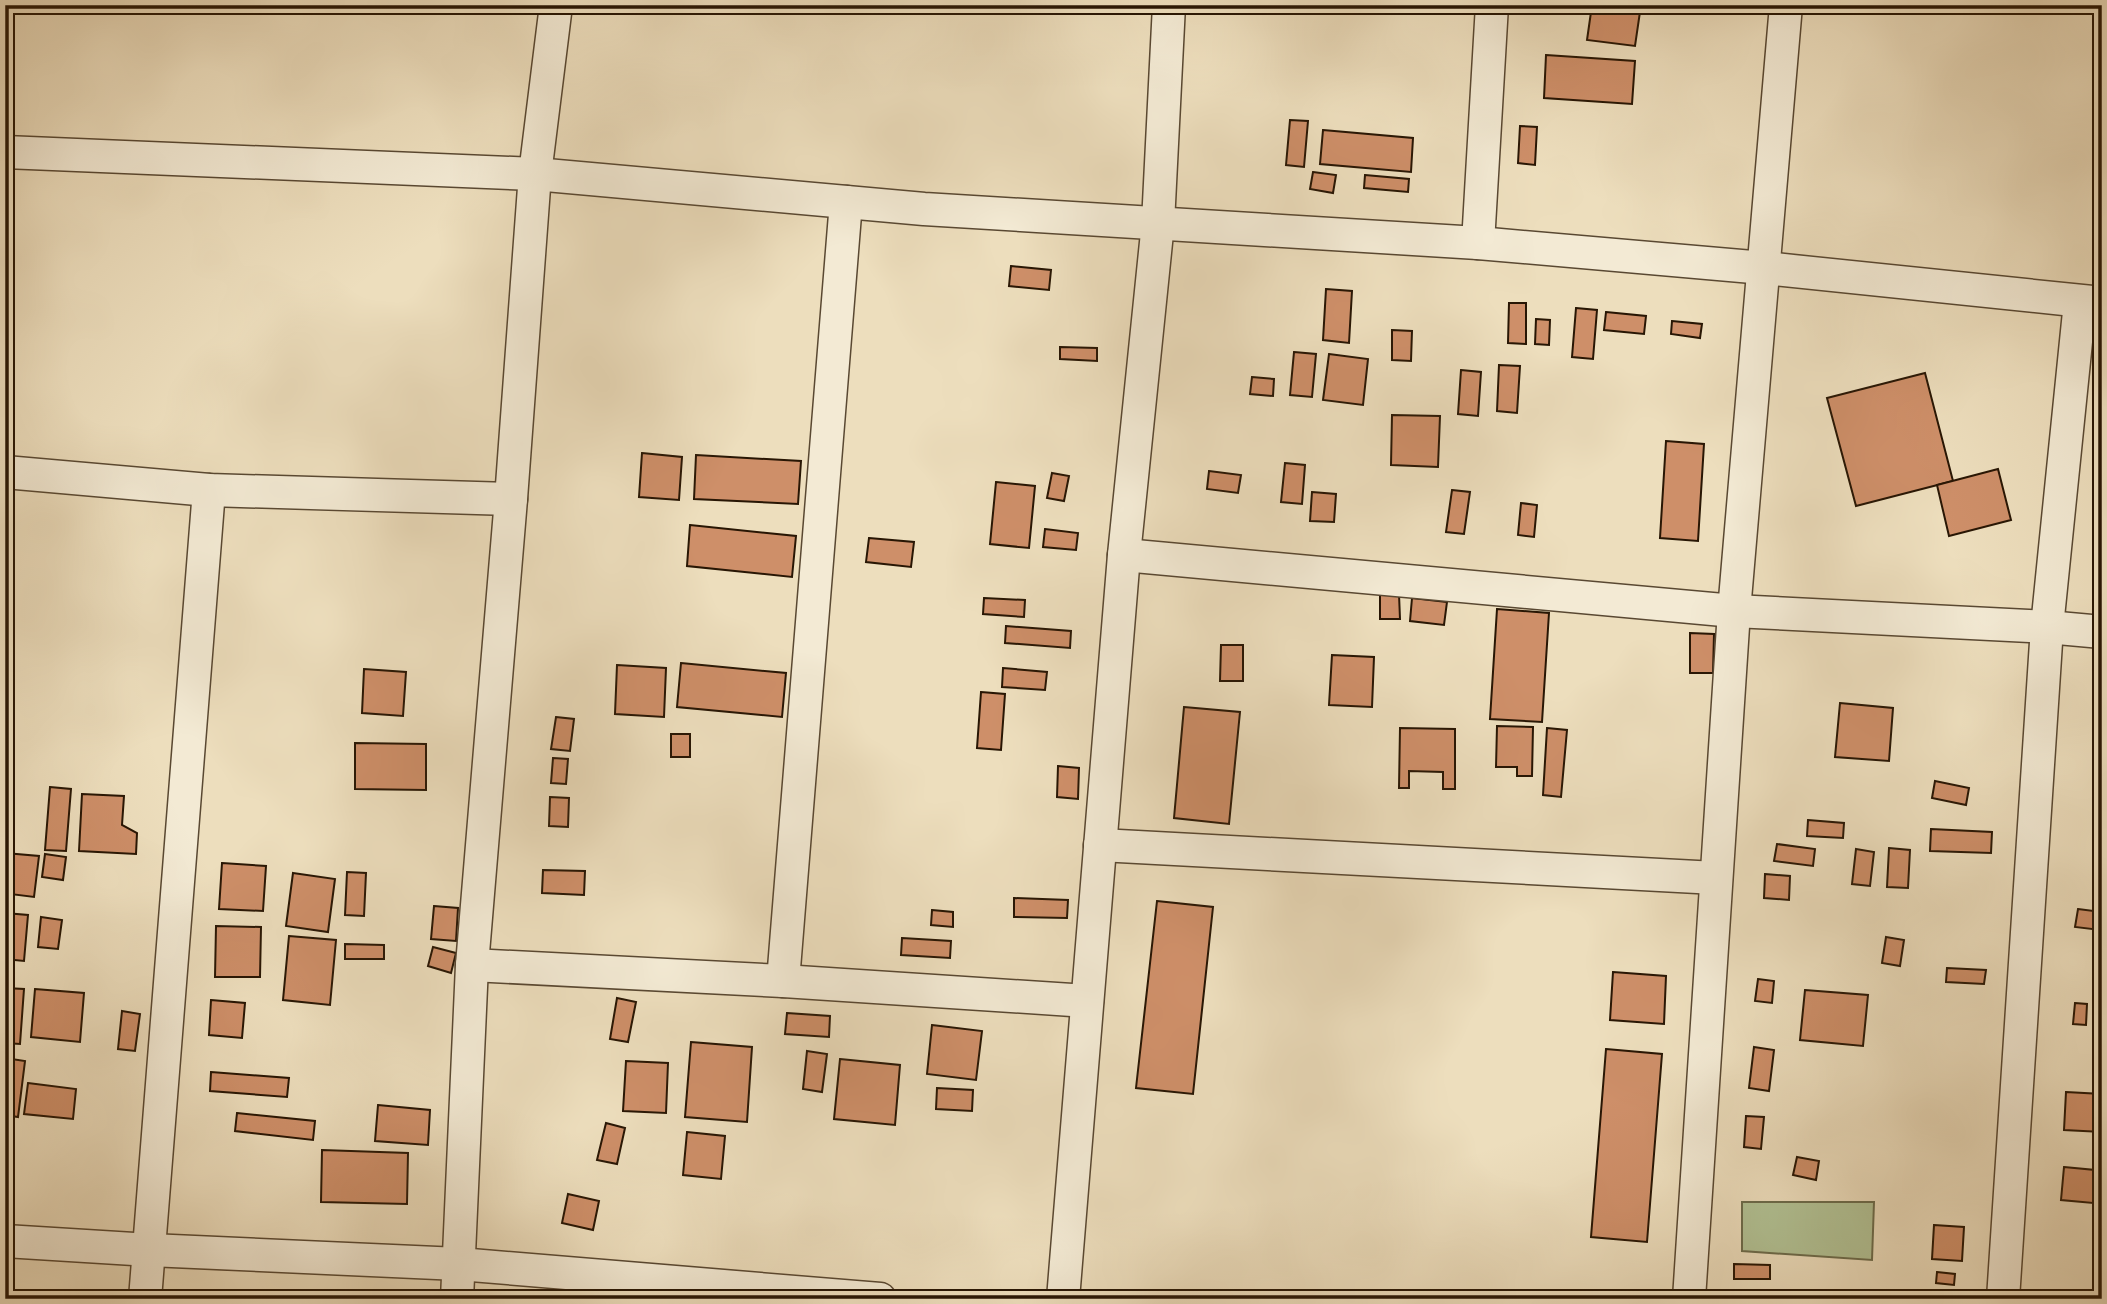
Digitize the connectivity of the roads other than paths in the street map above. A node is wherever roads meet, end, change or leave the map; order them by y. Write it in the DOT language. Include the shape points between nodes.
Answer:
graph roads {
  1 [pos="556,5"];
  2 [pos="1169,5"];
  3 [pos="1492,5"];
  4 [pos="1786,5"];
  5 [pos="5,152"];
  6 [pos="535,174"];
  7 [pos="846,202"];
  8 [pos="1158,223"];
  9 [pos="1478,243"];
  10 [pos="1764,268"];
  11 [pos="2091,303"];
  12 [pos="5,472"];
  13 [pos="209,490"];
  14 [pos="511,499"];
  15 [pos="1124,555"];
  16 [pos="1734,611"];
  17 [pos="2047,627"];
  18 [pos="2102,632"];
  19 [pos="1100,845"];
  20 [pos="1716,878"];
  21 [pos="472,965"];
  22 [pos="783,981"];
  23 [pos="1087,1001"];
  24 [pos="5,1241"];
  25 [pos="150,1251"];
  26 [pos="459,1264"];
  27 [pos="145,1299"];
  28 [pos="457,1299"];
  29 [pos="880,1299"];
  30 [pos="1063,1299"];
  31 [pos="1689,1299"];
  32 [pos="2003,1299"];
  1 -- 6 [label="street"];
  2 -- 8 [label="street"];
  3 -- 9 [label="street"];
  4 -- 10 [label="street"];
  5 -- 6 [label="street"];
  6 -- 7 [label="street"];
  6 -- 14 [label="street"];
  7 -- 8 [label="street"];
  7 -- 22 [label="street"];
  8 -- 9 [label="street"];
  8 -- 15 [label="street"];
  9 -- 10 [label="street"];
  10 -- 11 [label="street"];
  10 -- 16 [label="street"];
  11 -- 17 [label="street"];
  12 -- 13 [label="street"];
  13 -- 14 [label="street"];
  13 -- 25 [label="street"];
  14 -- 21 [label="street"];
  15 -- 16 [label="street"];
  15 -- 19 [label="street"];
  16 -- 17 [label="street"];
  16 -- 20 [label="street"];
  17 -- 18 [label="street"];
  17 -- 32 [label="street"];
  19 -- 20 [label="street"];
  19 -- 23 [label="street"];
  20 -- 31 [label="street"];
  21 -- 22 [label="street"];
  21 -- 26 [label="street"];
  22 -- 23 [label="street"];
  23 -- 30 [label="street"];
  24 -- 25 [label="street"];
  25 -- 26 [label="street"];
  25 -- 27 [label="street"];
  26 -- 28 [label="street"];
  26 -- 29 [label="street"];
}
